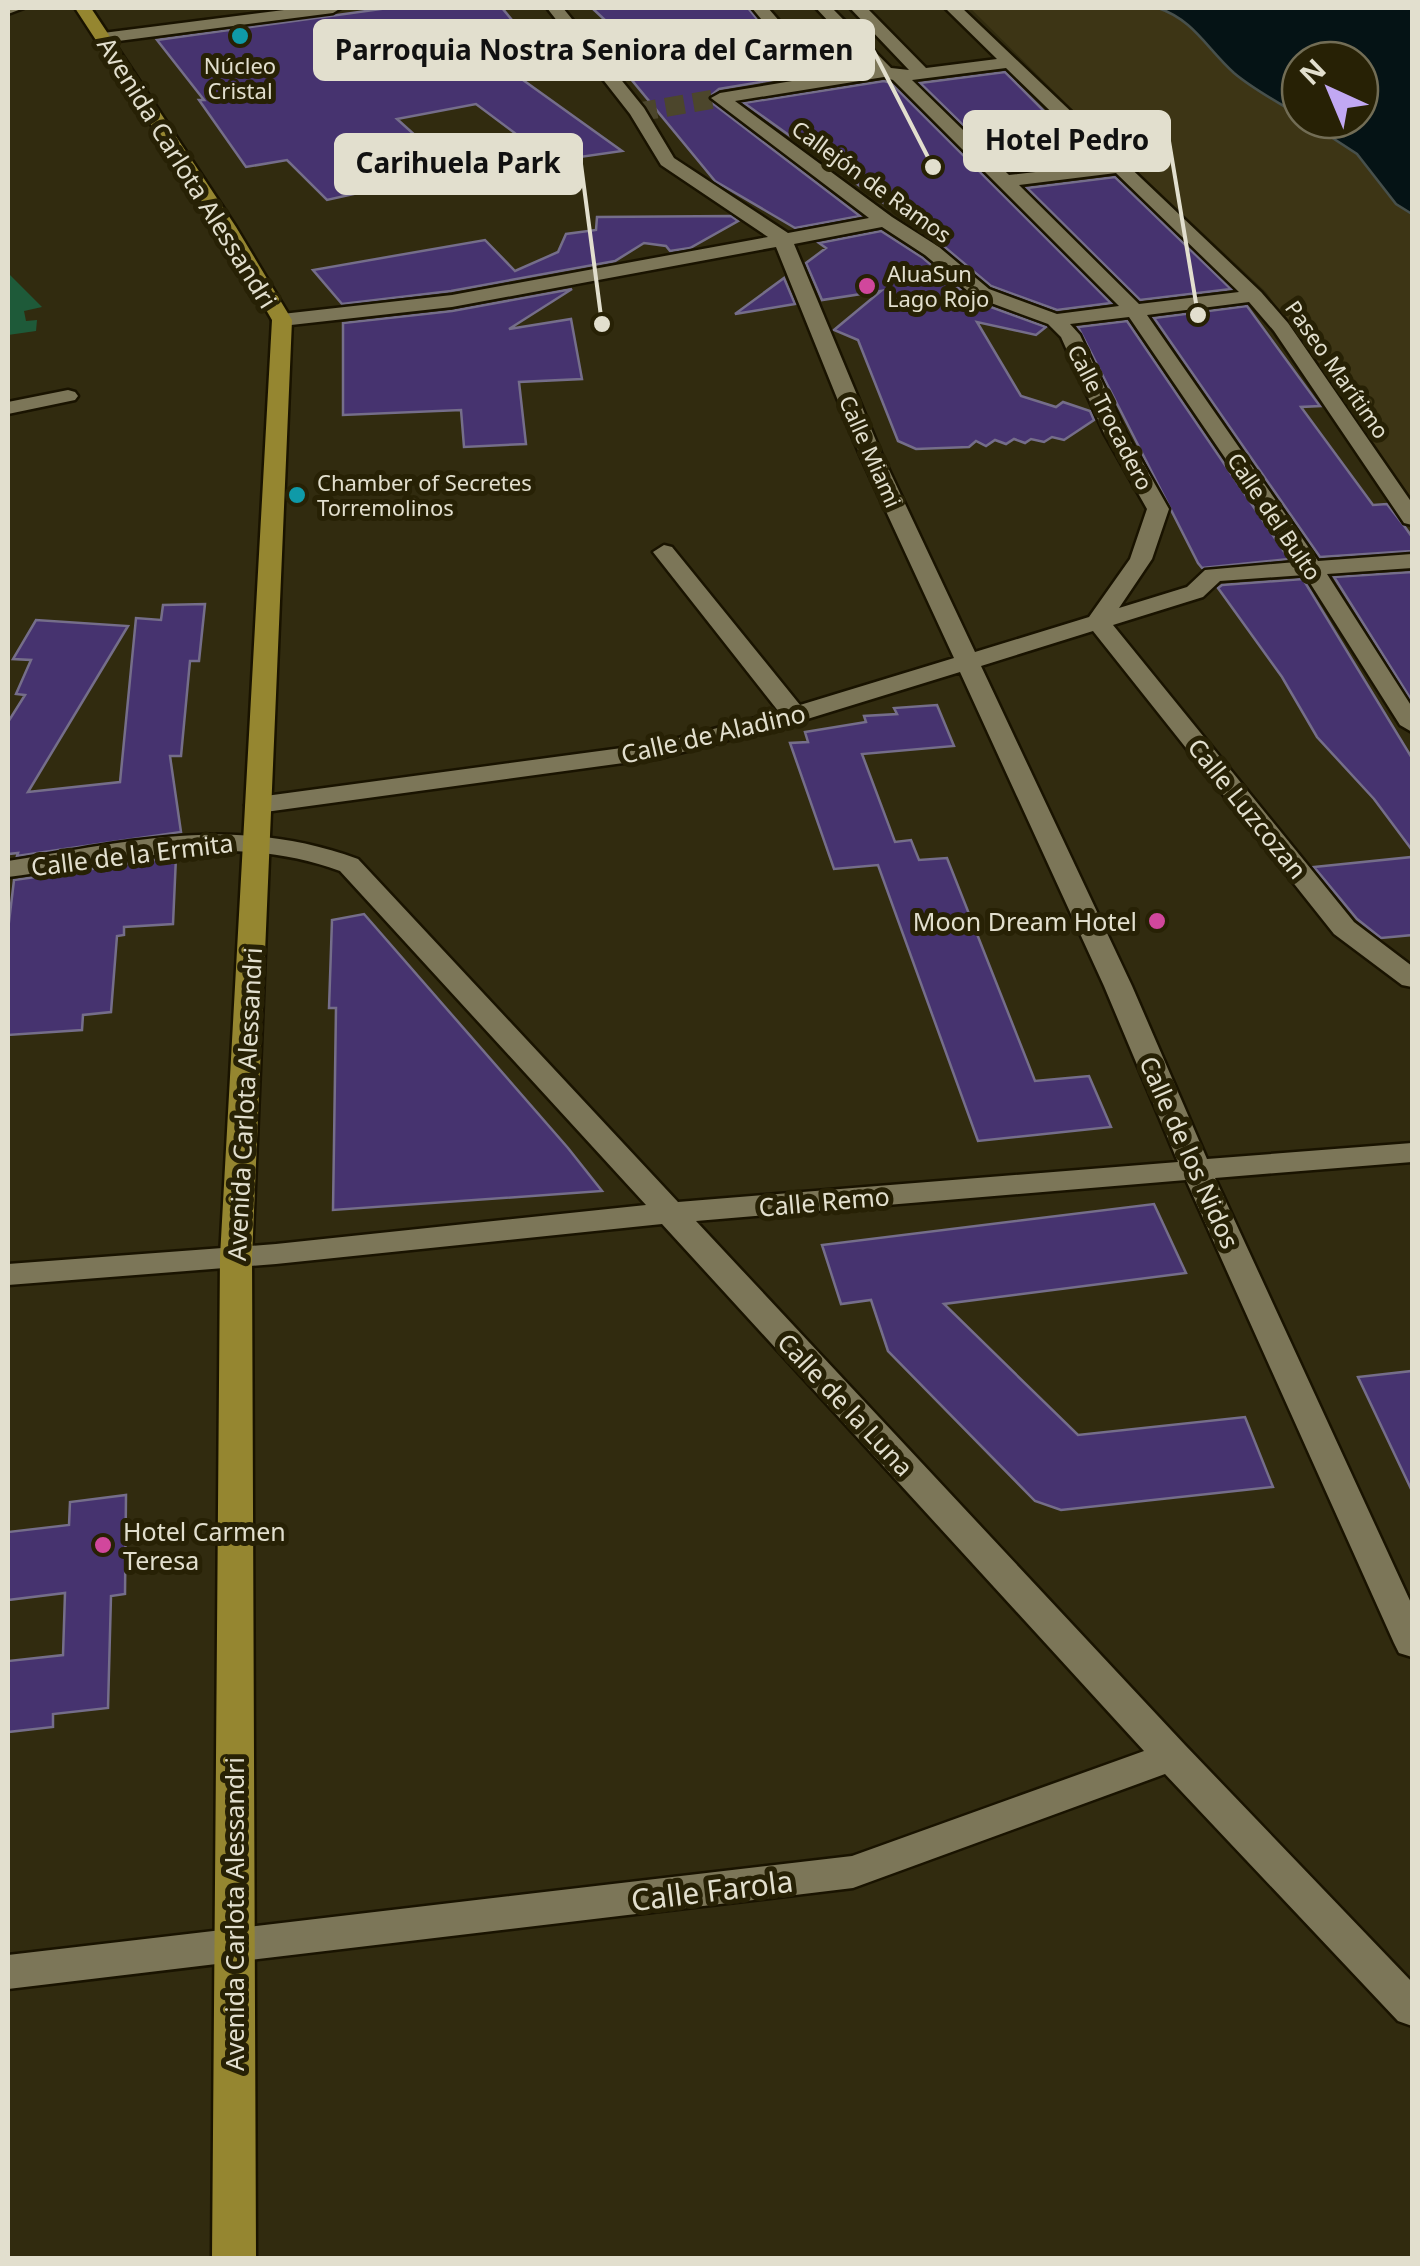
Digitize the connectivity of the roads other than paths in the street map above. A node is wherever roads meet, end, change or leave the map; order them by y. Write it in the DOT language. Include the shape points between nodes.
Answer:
graph roads {
  1 [pos="16,8"];
  2 [pos="83,8"];
  3 [pos="333,8"];
  4 [pos="555,8"];
  5 [pos="760,8"];
  6 [pos="824,8"];
  7 [pos="858,8"];
  8 [pos="953,8"];
  9 [pos="8,9"];
  10 [pos="103,38"];
  11 [pos="1008,63"];
  12 [pos="892,74"];
  13 [pos="923,74"];
  14 [pos="822,81"];
  15 [pos="1116,168"];
  16 [pos="1004,181"];
  17 [pos="886,221"];
  18 [pos="782,238"];
  19 [pos="1254,296"];
  20 [pos="1134,310"];
  21 [pos="282,320"];
  22 [pos="1054,320"];
  23 [pos="68,396"];
  24 [pos="8,408"];
  25 [pos="1412,518"];
  26 [pos="664,552"];
  27 [pos="1412,560"];
  28 [pos="1310,566"];
  29 [pos="1098,621"];
  30 [pos="968,662"];
  31 [pos="795,715"];
  32 [pos="1412,724"];
  33 [pos="258,822"];
  34 [pos="8,868"];
  35 [pos="1412,979"];
  36 [pos="1412,1152"];
  37 [pos="1197,1171"];
  38 [pos="670,1213"];
  39 [pos="236,1257"];
  40 [pos="8,1275"];
  41 [pos="1412,1643"];
  42 [pos="1172,1756"];
  43 [pos="233,1947"];
  44 [pos="8,1972"];
  45 [pos="1412,2009"];
  46 [pos="234,2258"];
  1 -- 9 [label="street"];
  2 -- 10 [label="main road, Avenida Carlota Alessandri"];
  3 -- 10 [label="street"];
  4 -- 18 [label="street" via="638,112 667,162"];
  5 -- 14 [label="street"];
  6 -- 12 [label="street, Calle del Bulto"];
  7 -- 13 [label="street"];
  8 -- 11 [label="street, Paseo Marítimo"];
  10 -- 21 [label="main road, Avenida Carlota Alessandri"];
  11 -- 13 [label="street"];
  11 -- 15 [label="street, Paseo Marítimo"];
  12 -- 13 [label="street"];
  12 -- 14 [label="street"];
  12 -- 16 [label="street, Calle del Bulto"];
  14 -- 17 [label="street, Callejón de Ramos" via="720,98"];
  15 -- 16 [label="street"];
  15 -- 19 [label="street, Paseo Marítimo"];
  16 -- 20 [label="street, Calle del Bulto"];
  17 -- 18 [label="street"];
  17 -- 22 [label="street, Callejón de Ramos" via="982,293"];
  18 -- 21 [label="street" via="452,301"];
  18 -- 30 [label="street, Calle Miami" via="871,455"];
  19 -- 20 [label="street"];
  19 -- 25 [label="street, Paseo Marítimo"];
  20 -- 22 [label="street"];
  20 -- 28 [label="street, Calle del Bulto"];
  21 -- 33 [label="main road, Avenida Carlota Alessandri"];
  22 -- 29 [label="street, Calle Trocadero" via="1070,336 1158,509 1141,559"];
  23 -- 24 [label="street"];
  26 -- 31 [label="street"];
  27 -- 28 [label="street, Calle de Aladino"];
  28 -- 29 [label="street, Calle de Aladino" via="1213,574 1195,592"];
  28 -- 32 [label="street, Calle del Bulto"];
  29 -- 30 [label="street, Calle de Aladino"];
  29 -- 35 [label="street, Calle Luzcozan" via="1344,928"];
  30 -- 31 [label="street, Calle de Aladino"];
  30 -- 37 [label="street, Calle de los Nidos"];
  31 -- 33 [label="street, Calle de Aladino" via="660,750"];
  33 -- 34 [label="street, Calle de la Ermita" via="211,841"];
  33 -- 38 [label="street, Calle de la Luna" via="349,865"];
  33 -- 39 [label="main road, Avenida Carlota Alessandri"];
  36 -- 37 [label="street, Calle Remo"];
  37 -- 38 [label="street, Calle Remo"];
  37 -- 41 [label="street, Calle de los Nidos"];
  38 -- 39 [label="street, Calle Remo"];
  38 -- 42 [label="street, Calle de la Luna"];
  39 -- 40 [label="street, Calle Remo"];
  39 -- 43 [label="main road, Avenida Carlota Alessandri"];
  42 -- 43 [label="street, Calle Farola" via="853,1872"];
  42 -- 45 [label="street, Calle de la Luna"];
  43 -- 44 [label="street, Calle Farola"];
  43 -- 46 [label="main road, Avenida Carlota Alessandri"];
}
